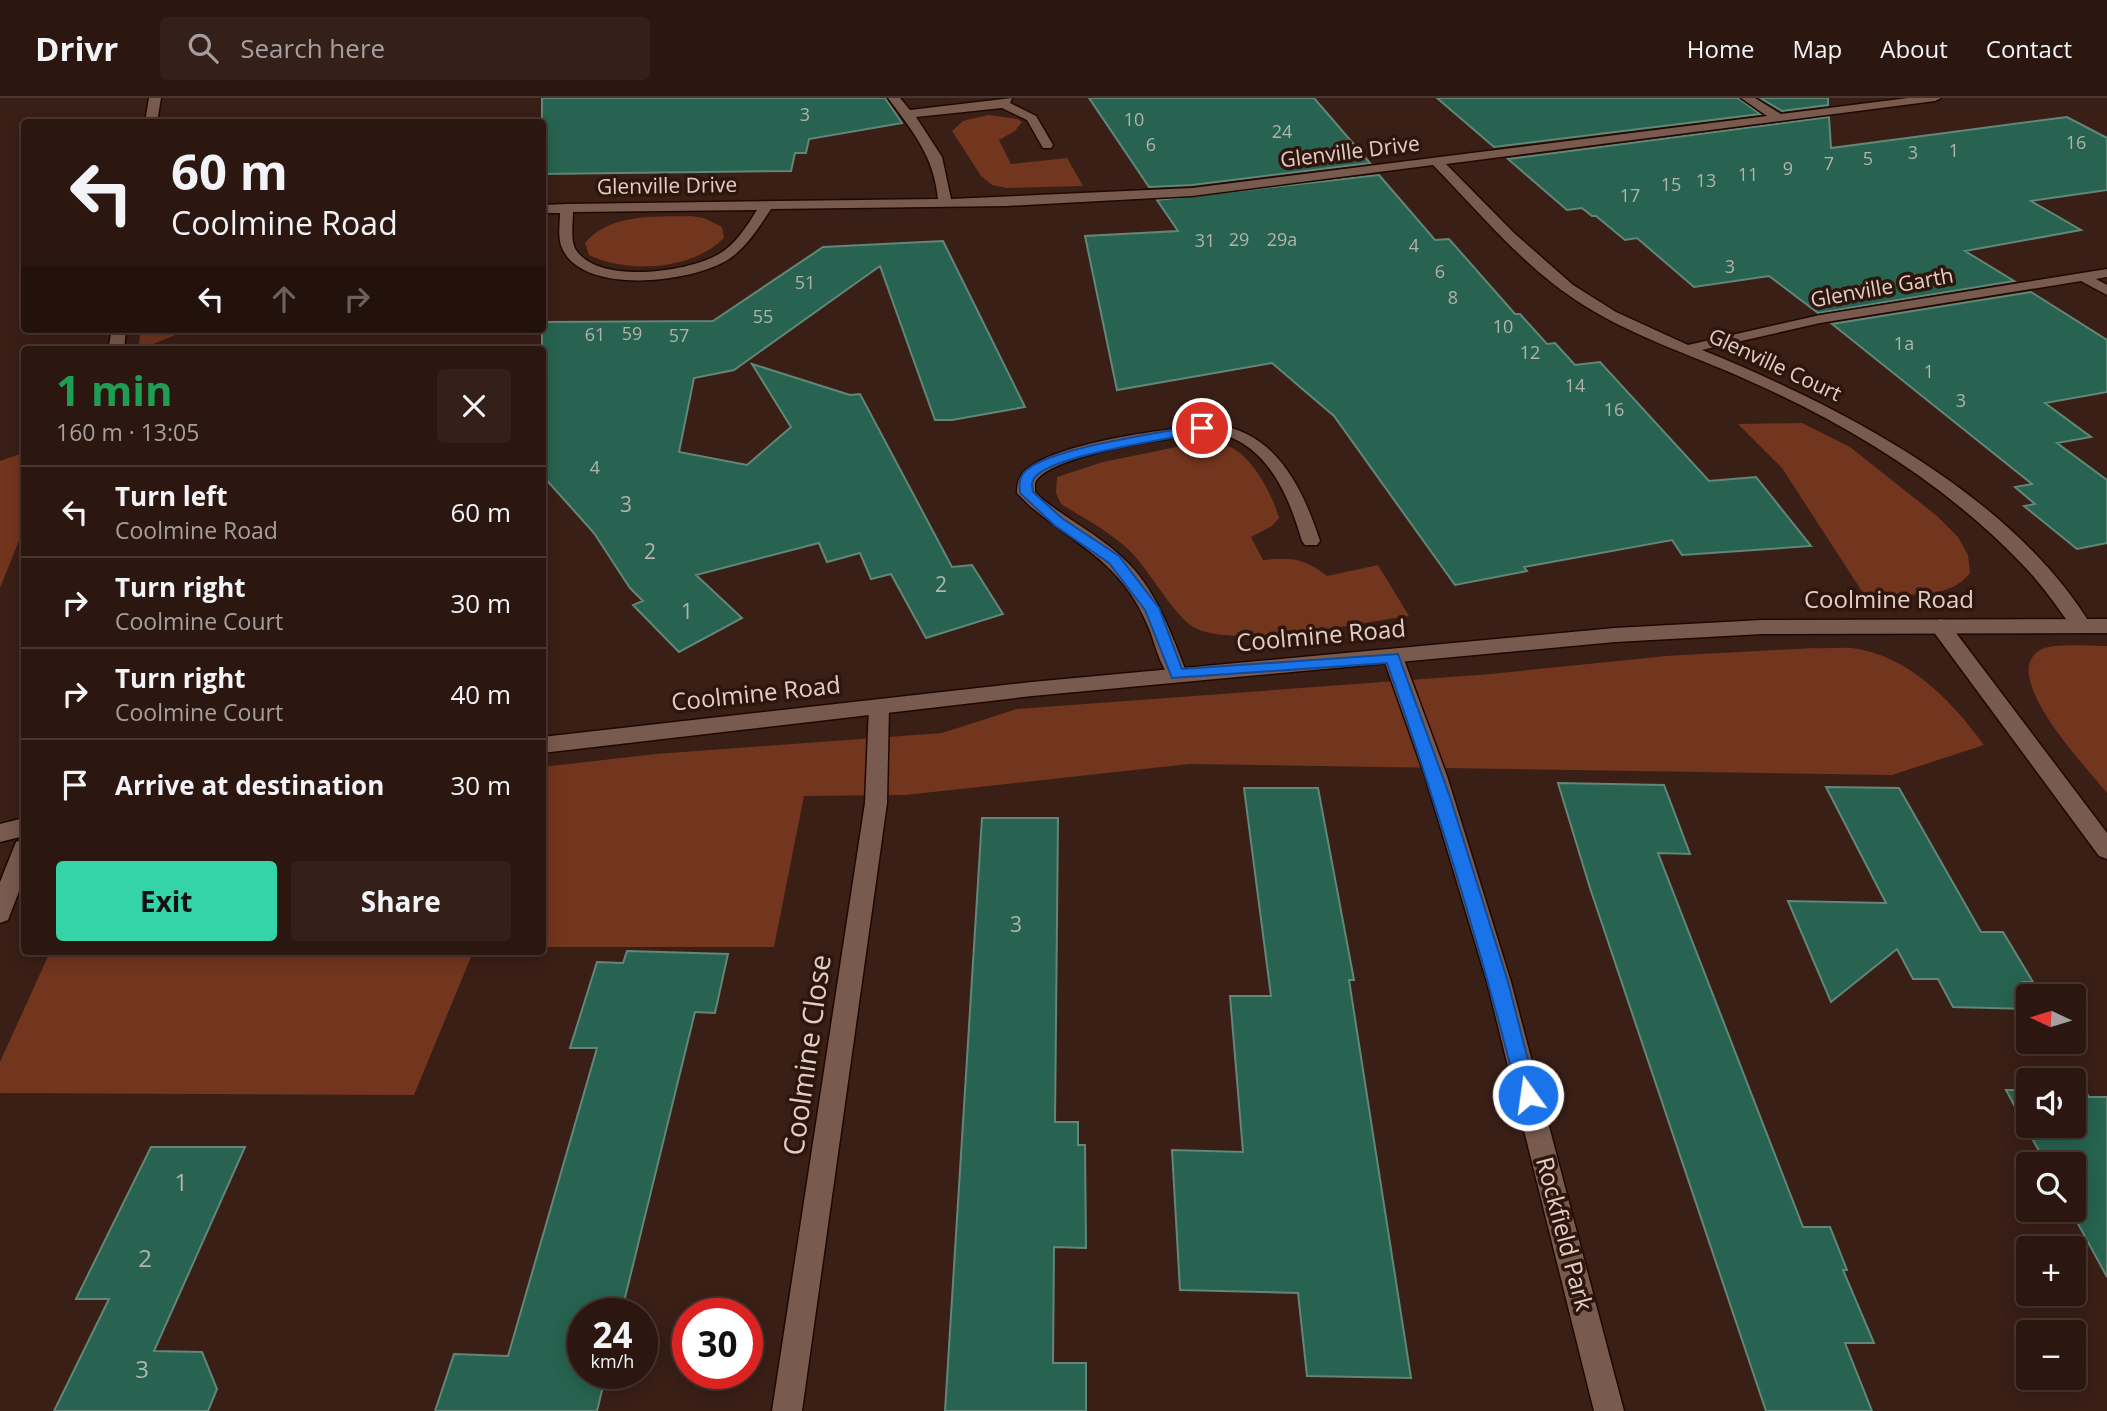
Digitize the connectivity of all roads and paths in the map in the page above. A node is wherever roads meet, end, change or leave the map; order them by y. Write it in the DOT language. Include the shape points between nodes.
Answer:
graph roads {
  1 [pos="155,98"];
  2 [pos="894,98"];
  3 [pos="1747,98"];
  4 [pos="1936,98"];
  5 [pos="1005,101"];
  6 [pos="907,114"];
  7 [pos="1779,118"];
  8 [pos="152,119"];
  9 [pos="1047,145"];
  10 [pos="1437,162"];
  11 [pos="945,203"];
  12 [pos="767,205"];
  13 [pos="567,208"];
  14 [pos="546,209"];
  15 [pos="2107,273"];
  16 [pos="2083,276"];
  17 [pos="2107,291"];
  18 [pos="1689,349"];
  19 [pos="1311,541"];
  20 [pos="2081,625"];
  21 [pos="1940,626"];
  22 [pos="2107,626"];
  23 [pos="1393,657"];
  24 [pos="1177,674"];
  25 [pos="879,707"];
  26 [pos="546,745"];
  27 [pos="21,828"];
  28 [pos="0,834"];
  29 [pos="2107,850"];
  30 [pos="21,856"];
  31 [pos="0,913"];
  32 [pos="787,1411"];
  33 [pos="1609,1411"];
  1 -- 8 [label="street"];
  2 -- 6 [label="street"];
  3 -- 7 [label="street"];
  4 -- 7 [label="street, Glenville Drive"];
  5 -- 6 [label="street"];
  5 -- 9 [label="street" via="1032,118"];
  6 -- 11 [label="street" via="936,153 943,171"];
  7 -- 10 [label="street, Glenville Drive"];
  10 -- 11 [label="street, Glenville Drive" via="1192,192"];
  10 -- 18 [label="street, Glenville Court" via="1516,241 1587,301"];
  11 -- 12 [label="street, Glenville Drive"];
  12 -- 13 [label="street, Glenville Drive"];
  12 -- 13 [label="street, Glenville Drive" via="736,248 721,259 649,275 620,275 584,264 570,251"];
  13 -- 14 [label="street, Glenville Drive"];
  15 -- 16 [label="street, Glenville Garth"];
  16 -- 17 [label="street"];
  16 -- 18 [label="street, Glenville Garth" via="1821,319"];
  18 -- 20 [label="street, Glenville Court" via="1880,440 1950,489 2029,560"];
  19 -- 24 [label="street" via="1302,508 1266,453 1230,431 1202,428 1133,441 1074,454 1032,471 1026,493 1114,559 1152,608"];
  20 -- 21 [label="street, Coolmine Road"];
  20 -- 22 [label="street, Coolmine Road"];
  21 -- 23 [label="street, Coolmine Road" via="1615,635"];
  21 -- 29 [label="street"];
  23 -- 24 [label="street, Coolmine Road"];
  23 -- 33 [label="street, Rockfield Park" via="1430,758 1499,982"];
  24 -- 25 [label="street, Coolmine Road"];
  25 -- 26 [label="street, Coolmine Road"];
  25 -- 32 [label="street, Coolmine Close" via="876,803"];
  27 -- 28 [label="street"];
  30 -- 31 [label="street"];
}
